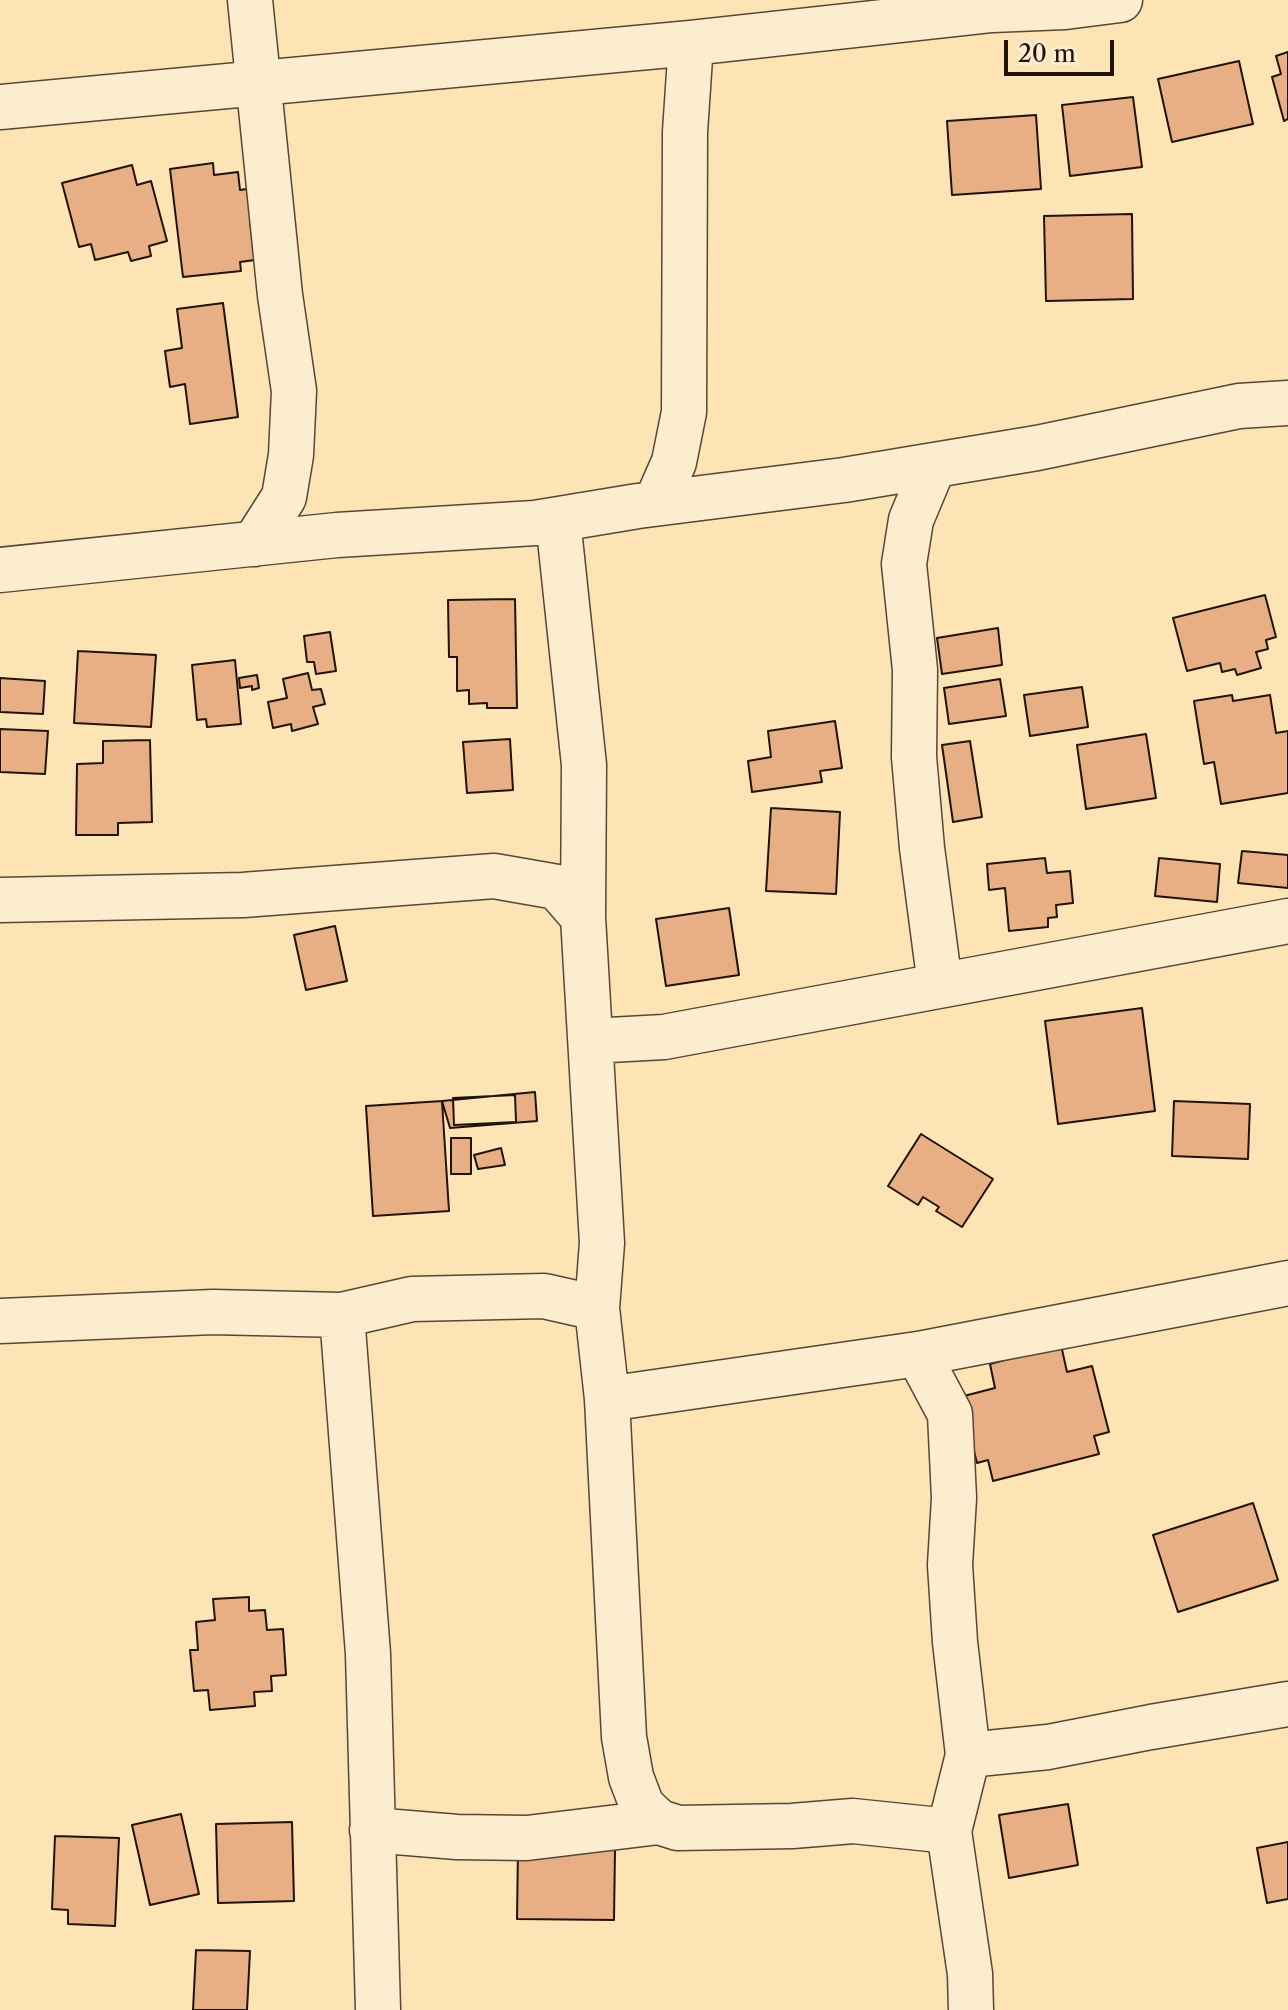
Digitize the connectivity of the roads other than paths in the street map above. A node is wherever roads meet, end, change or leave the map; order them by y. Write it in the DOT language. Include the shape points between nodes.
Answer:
graph roads {
  1 [pos="250,0"];
  2 [pos="1120,0"];
  3 [pos="691,43"];
  4 [pos="257,83"];
  5 [pos="0,107"];
  6 [pos="1288,403"];
  7 [pos="934,465"];
  8 [pos="656,503"];
  9 [pos="558,520"];
  10 [pos="254,544"];
  11 [pos="0,570"];
  12 [pos="0,900"];
  13 [pos="583,917"];
  14 [pos="1288,921"];
  15 [pos="940,985"];
  16 [pos="591,1041"];
  17 [pos="1288,1283"];
  18 [pos="597,1308"];
  19 [pos="342,1315"];
  20 [pos="0,1321"];
  21 [pos="918,1354"];
  22 [pos="607,1399"];
  23 [pos="1288,1704"];
  24 [pos="968,1755"];
  25 [pos="659,1822"];
  26 [pos="372,1830"];
  27 [pos="949,1831"];
  28 [pos="378,2010"];
  29 [pos="971,2010"];
  1 -- 4 [label="street"];
  2 -- 3 [label="street"];
  3 -- 4 [label="street"];
  3 -- 8 [label="street" via="685,132 684,412 674,462"];
  4 -- 5 [label="street"];
  4 -- 10 [label="street" via="294,391 284,497"];
  6 -- 7 [label="street" via="1239,406"];
  7 -- 8 [label="street"];
  7 -- 15 [label="street" via="911,520 904,564 915,670 914,757"];
  8 -- 9 [label="street"];
  9 -- 10 [label="street"];
  9 -- 13 [label="street" via="584,765"];
  10 -- 11 [label="street"];
  12 -- 13 [label="street" via="243,895 494,876 557,887"];
  13 -- 16 [label="street"];
  14 -- 15 [label="street"];
  15 -- 16 [label="street" via="664,1037"];
  16 -- 18 [label="street" via="602,1243"];
  17 -- 21 [label="street"];
  18 -- 19 [label="street" via="544,1296 412,1299"];
  18 -- 22 [label="street"];
  19 -- 20 [label="street" via="213,1312"];
  19 -- 26 [label="street" via="368,1654"];
  21 -- 22 [label="street"];
  21 -- 24 [label="street" via="950,1414 950,1565"];
  22 -- 25 [label="street" via="624,1737 642,1806"];
  23 -- 24 [label="street" via="1048,1747"];
  24 -- 27 [label="street"];
  25 -- 26 [label="street" via="527,1838"];
  25 -- 27 [label="street" via="678,1828 853,1821"];
  26 -- 28 [label="street"];
  27 -- 29 [label="street"];
}
